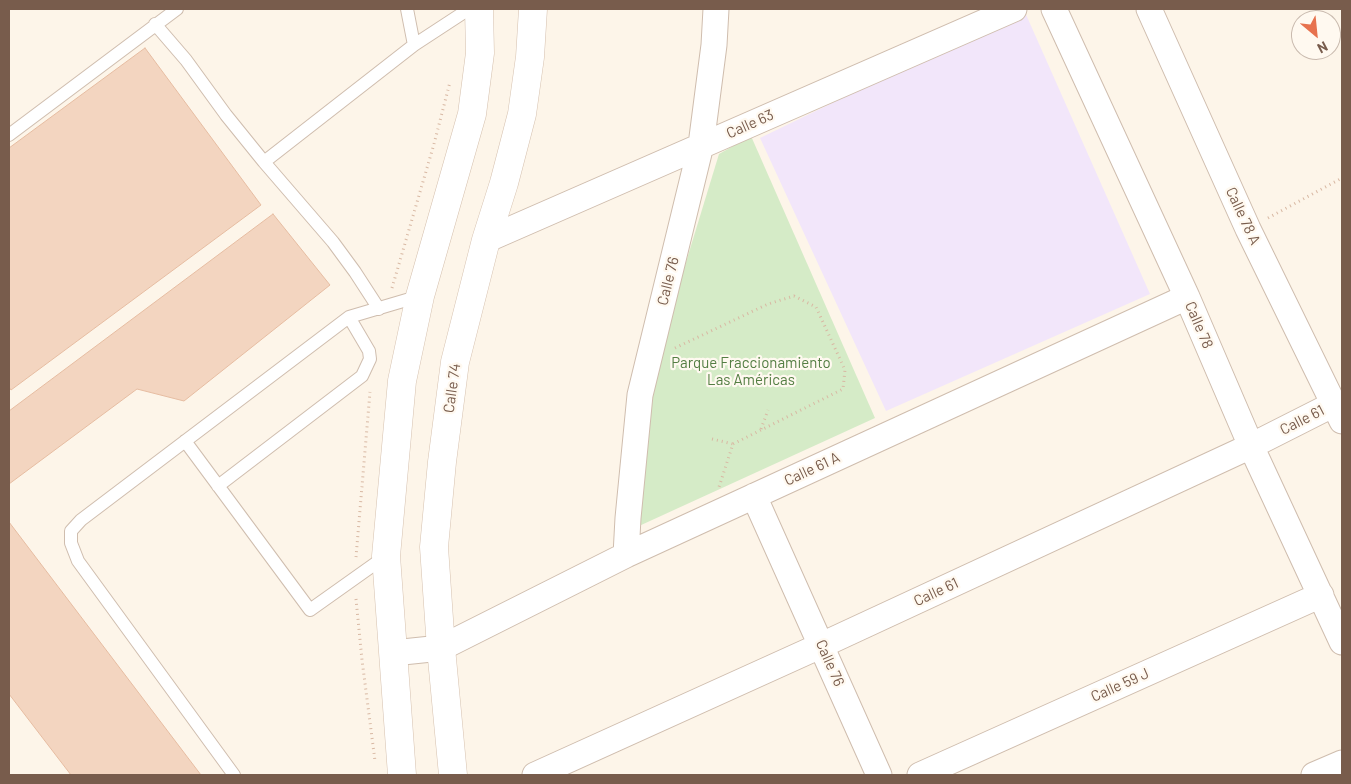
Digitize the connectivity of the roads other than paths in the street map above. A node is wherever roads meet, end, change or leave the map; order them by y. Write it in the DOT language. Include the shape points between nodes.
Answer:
graph roads {
  1 [pos="176,9"];
  2 [pos="407,9"];
  3 [pos="469,9"];
  4 [pos="479,9"];
  5 [pos="533,9"];
  6 [pos="716,9"];
  7 [pos="1014,9"];
  8 [pos="1054,9"];
  9 [pos="1149,9"];
  10 [pos="156,24"];
  11 [pos="414,45"];
  12 [pos="9,135"];
  13 [pos="701,146"];
  14 [pos="264,162"];
  15 [pos="486,240"];
  16 [pos="420,296"];
  17 [pos="1187,297"];
  18 [pos="379,309"];
  19 [pos="349,317"];
  20 [pos="1338,413"];
  21 [pos="185,441"];
  22 [pos="1251,446"];
  23 [pos="218,486"];
  24 [pos="754,496"];
  25 [pos="626,555"];
  26 [pos="386,556"];
  27 [pos="1321,595"];
  28 [pos="1342,642"];
  29 [pos="822,645"];
  30 [pos="441,648"];
  31 [pos="393,653"];
  32 [pos="1342,762"];
  33 [pos="234,775"];
  34 [pos="402,775"];
  35 [pos="453,775"];
  36 [pos="535,775"];
  37 [pos="879,775"];
  38 [pos="920,775"];
  39 [pos="1314,775"];
  1 -- 10 [label="lane"];
  2 -- 11 [label="lane"];
  3 -- 11 [label="lane"];
  4 -- 16 [label="main road" via="480,53 472,114"];
  5 -- 15 [label="main road, Calle 74" via="522,114"];
  6 -- 13 [label="street, Calle 76"];
  7 -- 13 [label="street, Calle 63"];
  8 -- 17 [label="street, Calle 78"];
  9 -- 20 [label="street, Calle 78 A" via="1248,229"];
  10 -- 12 [label="lane"];
  10 -- 14 [label="lane"];
  11 -- 14 [label="lane"];
  13 -- 15 [label="street, Calle 63"];
  13 -- 25 [label="street, Calle 76" via="640,395"];
  14 -- 18 [label="lane" via="333,242"];
  15 -- 30 [label="main road, Calle 74" via="455,362 442,462 434,547"];
  16 -- 18 [label="lane"];
  16 -- 26 [label="main road" via="402,382"];
  17 -- 22 [label="street, Calle 78"];
  17 -- 24 [label="street, Calle 61 A"];
  18 -- 19 [label="lane"];
  19 -- 21 [label="lane"];
  19 -- 23 [label="lane" via="369,351 370,359 362,376"];
  20 -- 22 [label="street, Calle 61"];
  21 -- 23 [label="lane"];
  21 -- 33 [label="lane" via="81,520 71,531 71,543 78,560"];
  22 -- 27 [label="street, Calle 78"];
  22 -- 29 [label="street, Calle 61"];
  23 -- 26 [label="lane" via="310,610"];
  24 -- 25 [label="street, Calle 61 A"];
  24 -- 29 [label="street, Calle 76"];
  25 -- 30 [label="street, Calle 61 A"];
  26 -- 31 [label="main road"];
  27 -- 28 [label="street, Calle 78"];
  27 -- 38 [label="street, Calle 59 J"];
  29 -- 36 [label="street, Calle 61"];
  29 -- 37 [label="street, Calle 76"];
  30 -- 31 [label="street"];
  30 -- 35 [label="main road, Calle 74"];
  31 -- 34 [label="main road"];
  32 -- 39 [label="street"];
}
